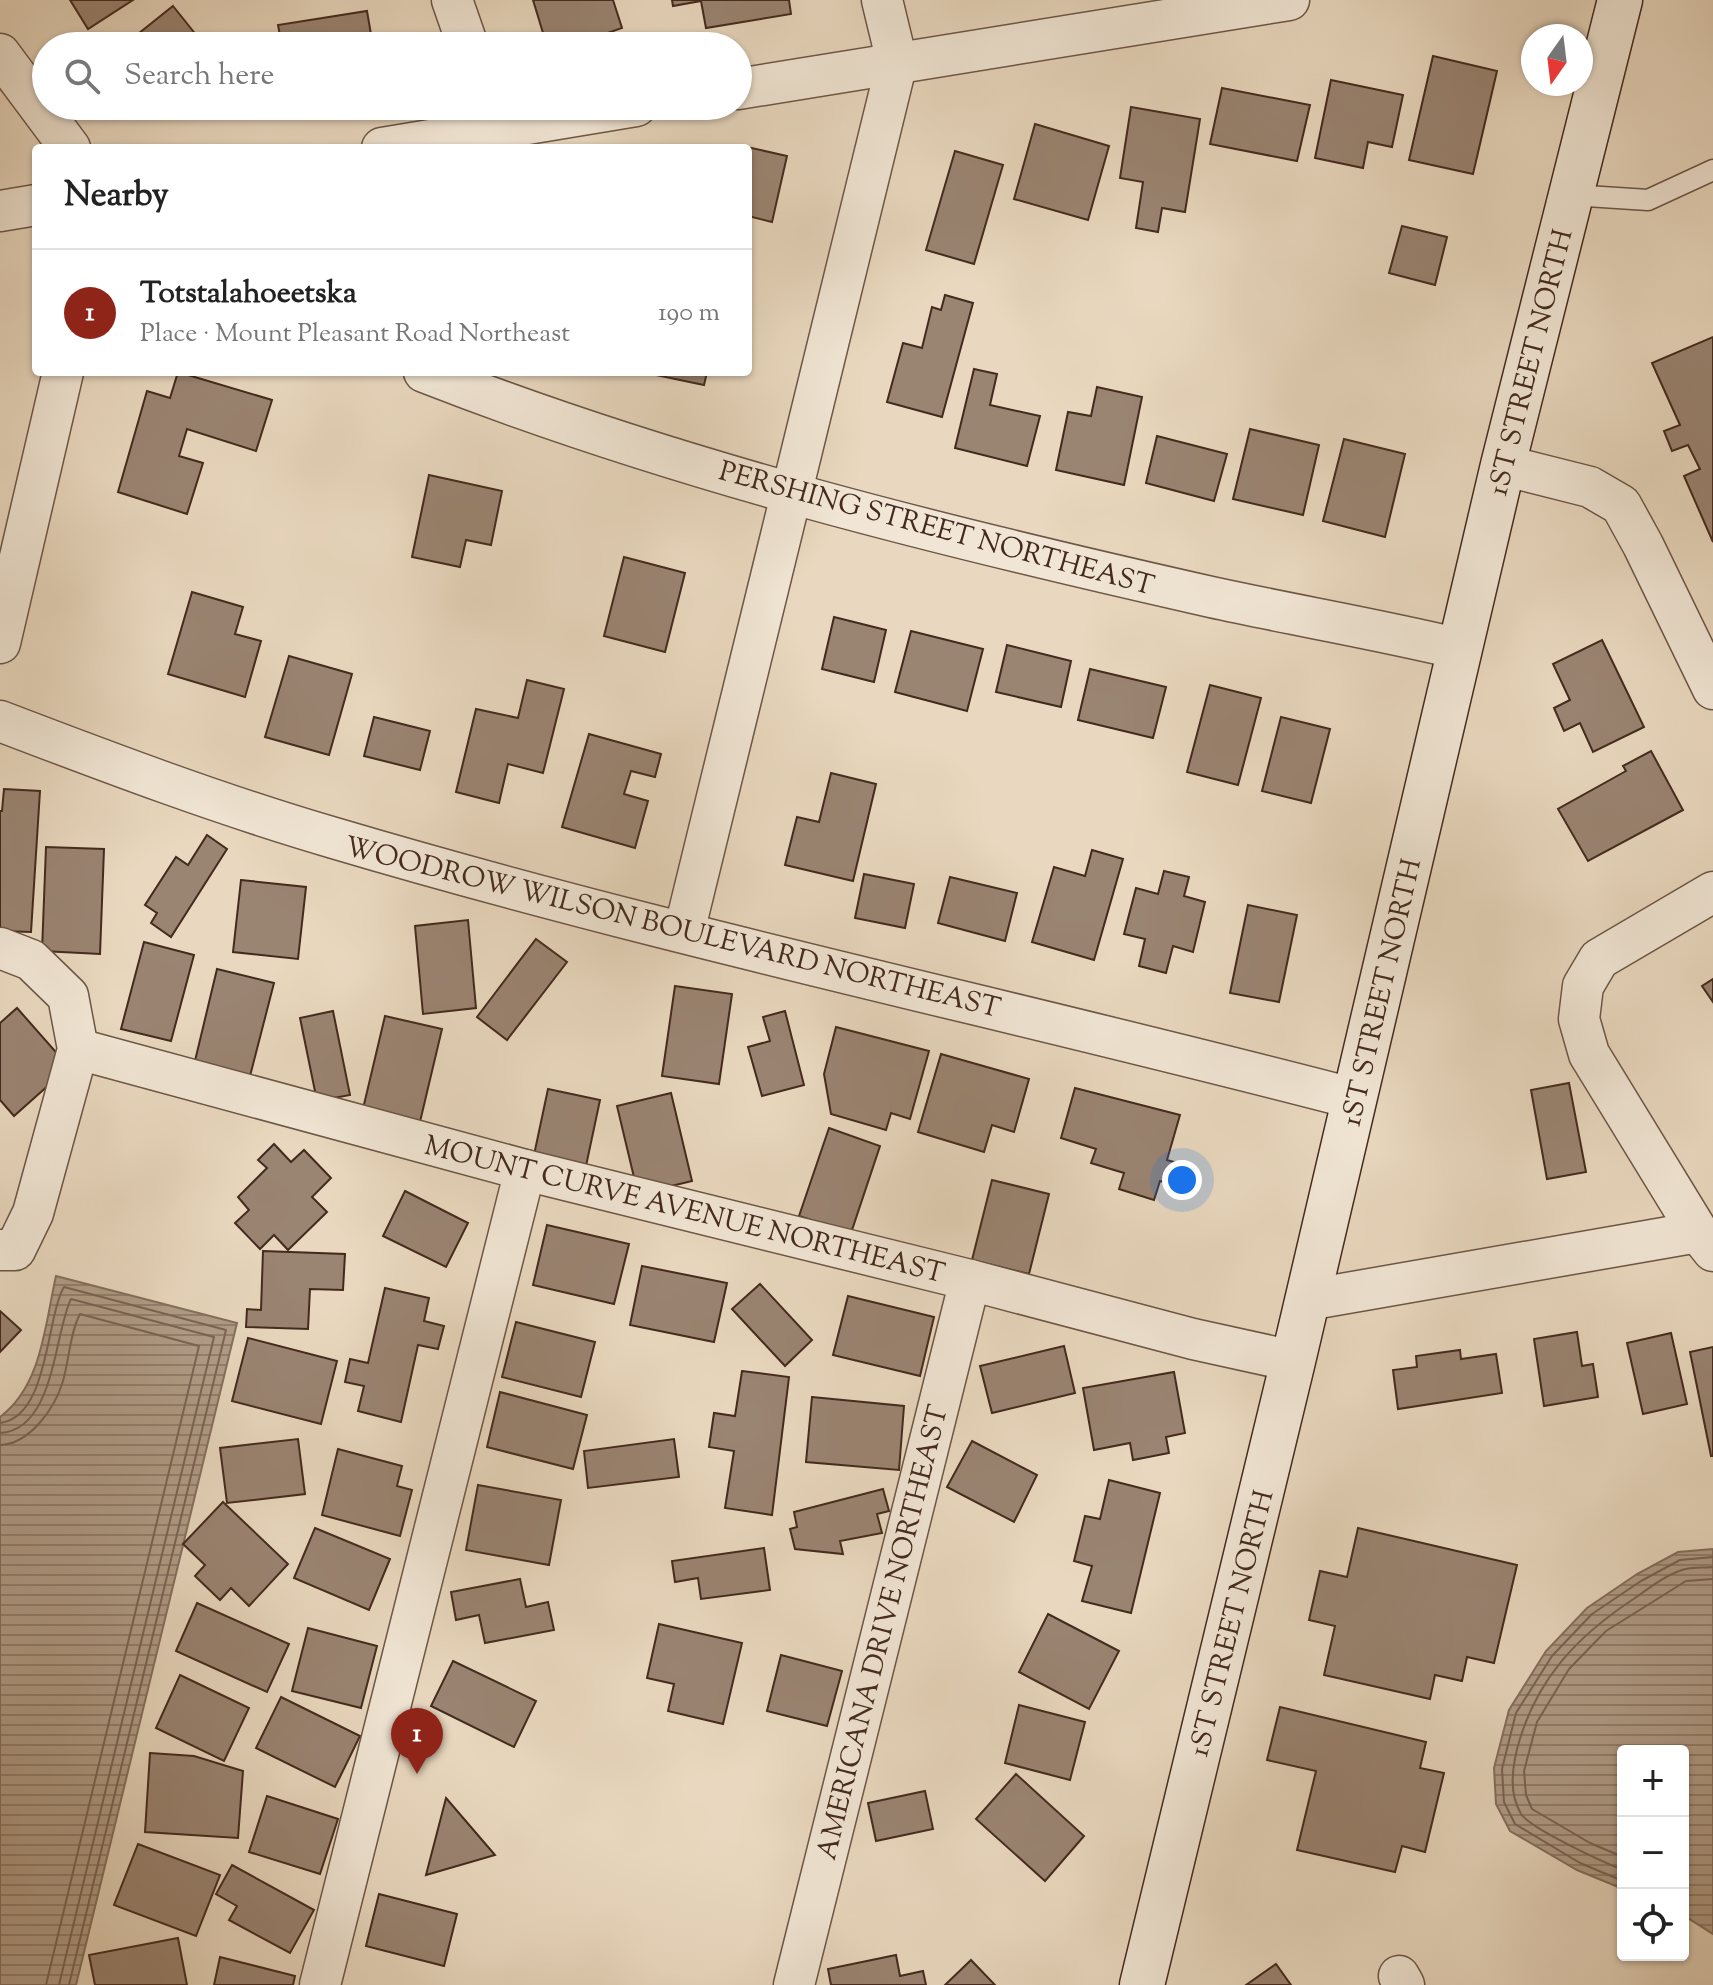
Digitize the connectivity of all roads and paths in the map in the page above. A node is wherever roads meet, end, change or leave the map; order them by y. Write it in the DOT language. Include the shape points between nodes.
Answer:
graph roads {
  1 [pos="452,0"];
  2 [pos="882,0"];
  3 [pos="1289,0"];
  4 [pos="1620,0"];
  5 [pos="463,32"];
  6 [pos="0,54"];
  7 [pos="897,62"];
  8 [pos="752,87"];
  9 [pos="32,97"];
  10 [pos="49,120"];
  11 [pos="486,120"];
  12 [pos="67,144"];
  13 [pos="397,144"];
  14 [pos="1713,170"];
  15 [pos="1571,195"];
  16 [pos="32,206"];
  17 [pos="0,211"];
  18 [pos="62,376"];
  19 [pos="434,376"];
  20 [pos="1503,465"];
  21 [pos="792,492"];
  22 [pos="0,643"];
  23 [pos="1460,649"];
  24 [pos="1713,689"];
  25 [pos="0,721"];
  26 [pos="1713,892"];
  27 [pos="684,932"];
  28 [pos="0,948"];
  29 [pos="78,1049"];
  30 [pos="1355,1099"];
  31 [pos="525,1170"];
  32 [pos="1705,1242"];
  33 [pos="0,1250"];
  34 [pos="970,1280"];
  35 [pos="1307,1300"];
  36 [pos="1293,1361"];
  37 [pos="320,1985"];
  38 [pos="794,1985"];
  39 [pos="1142,1985"];
  1 -- 5 [label="street"];
  2 -- 7 [label="street"];
  3 -- 7 [label="street"];
  4 -- 15 [label="street, 1ST STREET NORTH"];
  6 -- 9 [label="street"];
  7 -- 8 [label="street"];
  7 -- 21 [label="street"];
  10 -- 12 [label="street"];
  11 -- 13 [label="street"];
  14 -- 15 [label="lane" via="1648,200"];
  15 -- 20 [label="street, 1ST STREET NORTH"];
  16 -- 17 [label="street"];
  18 -- 22 [label="street"];
  19 -- 21 [label="street, PERSHING STREET NORTHEAST" via="632,445"];
  20 -- 23 [label="street, 1ST STREET NORTH"];
  20 -- 24 [label="street" via="1590,487 1621,505"];
  21 -- 23 [label="street, PERSHING STREET NORTHEAST" via="1013,550"];
  21 -- 27 [label="street"];
  23 -- 30 [label="street, 1ST STREET NORTH"];
  25 -- 27 [label="street, WOODROW WILSON BOULEVARD NORTHEAST" via="158,781 330,837"];
  26 -- 32 [label="street" via="1599,959 1583,986 1579,1019 1589,1054"];
  27 -- 30 [label="street, WOODROW WILSON BOULEVARD NORTHEAST"];
  28 -- 29 [label="street" via="31,960 68,996"];
  29 -- 31 [label="street, MOUNT CURVE AVENUE NORTHEAST"];
  29 -- 33 [label="street" via="33,1213 15,1250"];
  30 -- 35 [label="street, 1ST STREET NORTH"];
  31 -- 34 [label="street, MOUNT CURVE AVENUE NORTHEAST"];
  31 -- 37 [label="street"];
  32 -- 35 [label="street"];
  34 -- 36 [label="street, MOUNT CURVE AVENUE NORTHEAST"];
  34 -- 38 [label="street, AMERICANA DRIVE NORTHEAST"];
  35 -- 36 [label="street, 1ST STREET NORTH"];
  36 -- 39 [label="street, 1ST STREET NORTH"];
}
